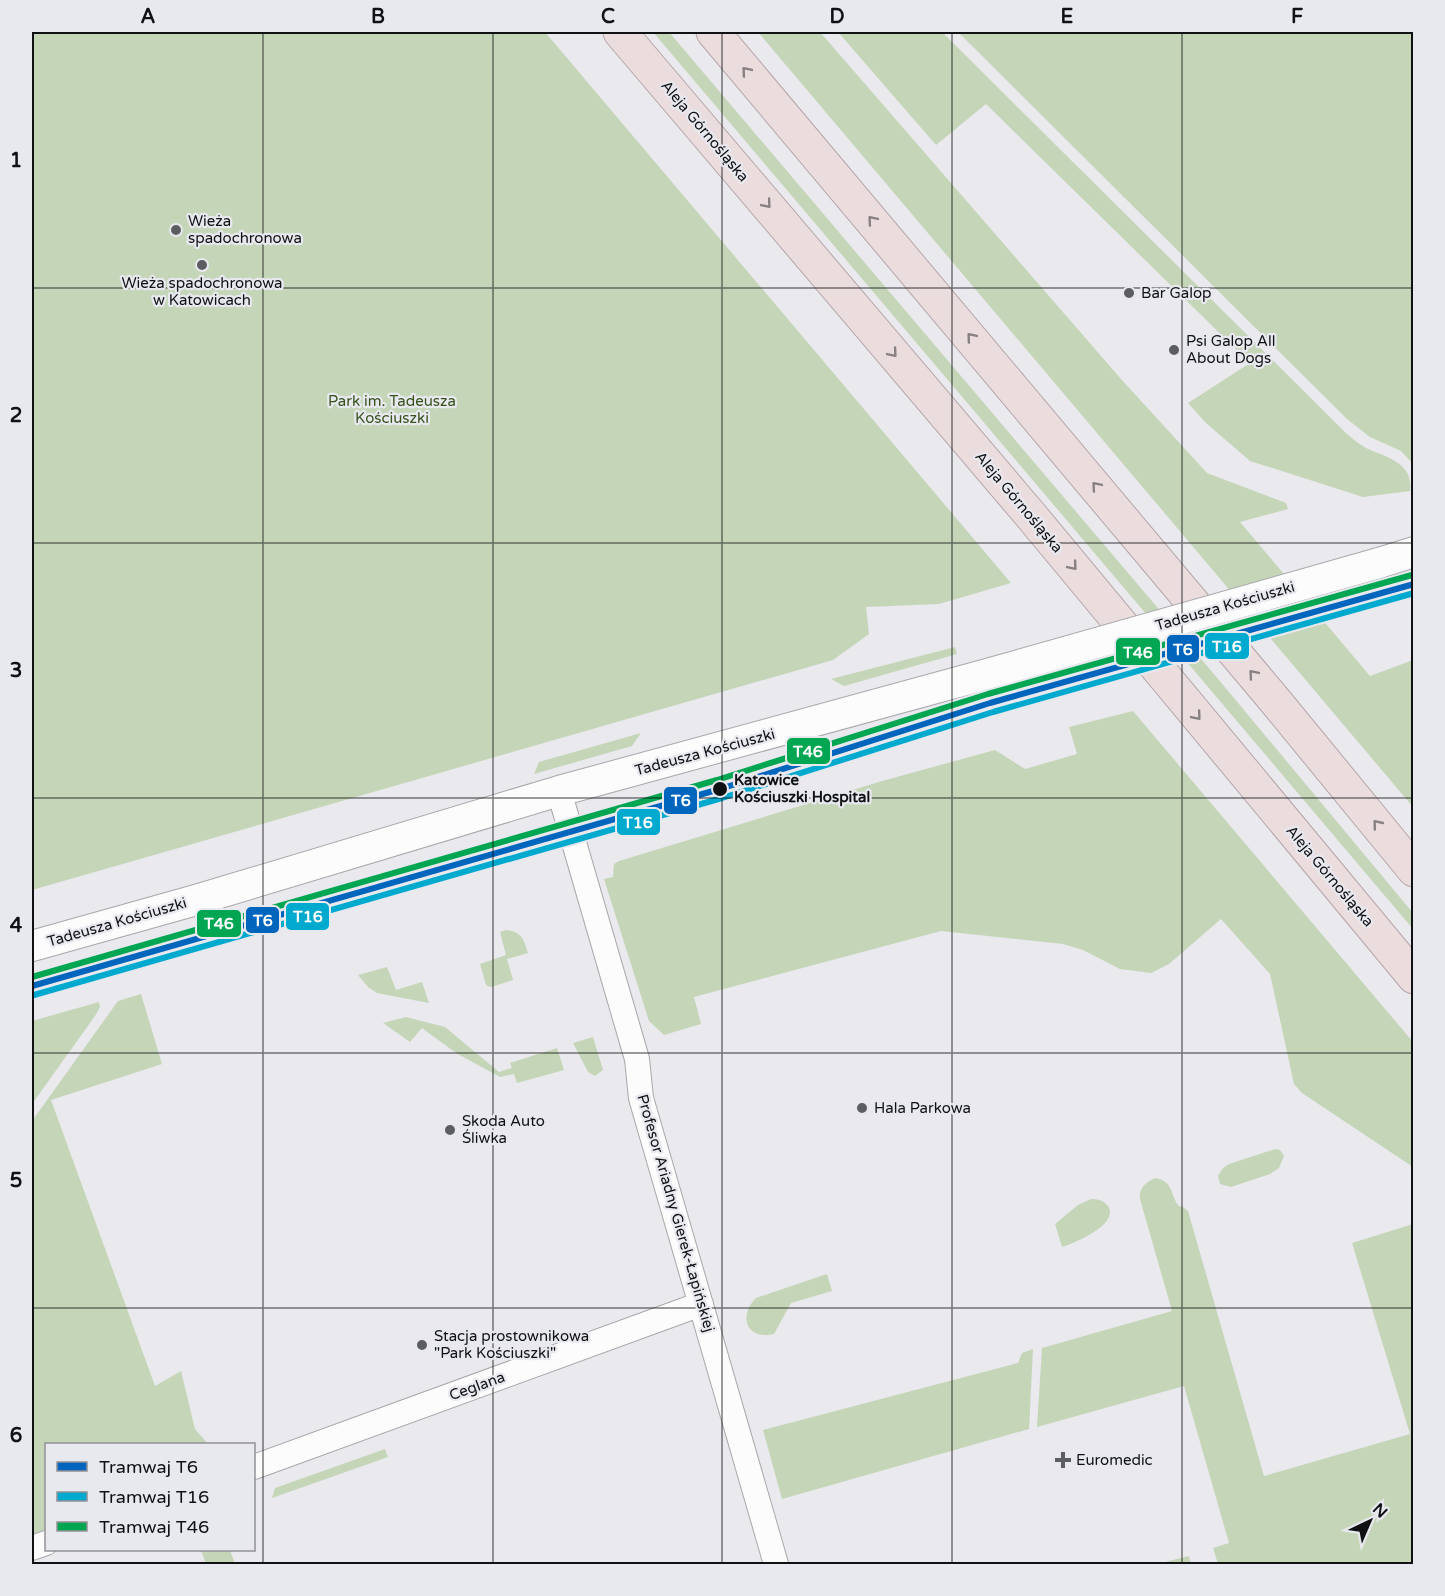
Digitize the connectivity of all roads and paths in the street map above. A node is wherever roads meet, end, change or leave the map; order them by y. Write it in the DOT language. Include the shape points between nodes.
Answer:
graph roads {
  1 [pos="620,32"];
  2 [pos="712,32"];
  3 [pos="1413,552"];
  4 [pos="559,791"];
  5 [pos="1413,870"];
  6 [pos="32,946"];
  7 [pos="1413,976"];
  8 [pos="701,1304"];
  9 [pos="255,1467"];
  10 [pos="776,1564"];
  1 -- 7 [label="highway, Aleja Górnośląska, one-way" via="1033,518"];
  5 -- 2 [label="highway, one-way"];
  3 -- 4 [label="street, Tadeusza Kościuszki, bridge"];
  4 -- 6 [label="street, Tadeusza Kościuszki"];
  4 -- 8 [label="street, Profesor Ariadny Gierek-Łapińskiej" via="638,1059 641,1098"];
  8 -- 9 [label="street, Ceglana"];
  8 -- 10 [label="street, Profesor Ariadny Gierek-Łapińskiej"];
}
